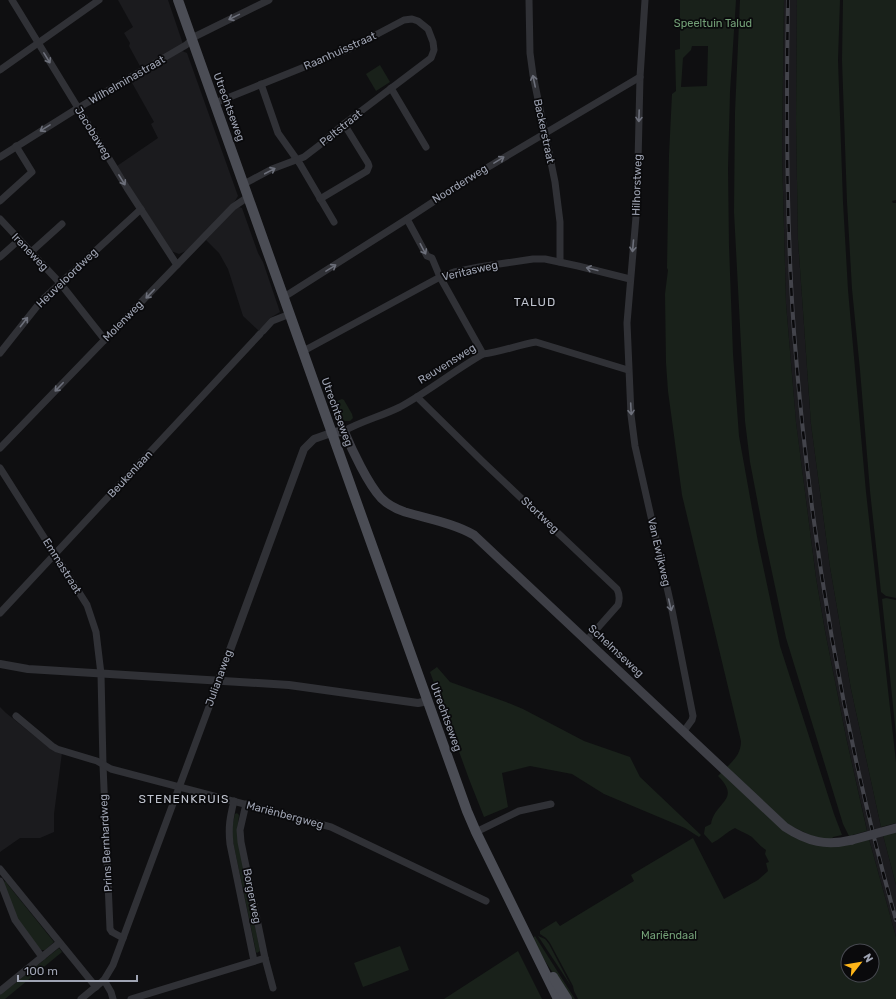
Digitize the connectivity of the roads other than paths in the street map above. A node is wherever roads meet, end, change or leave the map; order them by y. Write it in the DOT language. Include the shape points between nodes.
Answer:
graph roads {
  1 [pos="12,0"];
  2 [pos="99,0"];
  3 [pos="178,0"];
  4 [pos="269,0"];
  5 [pos="529,0"];
  6 [pos="645,0"];
  7 [pos="418,21"];
  8 [pos="192,40"];
  9 [pos="38,44"];
  10 [pos="0,70"];
  11 [pos="640,78"];
  12 [pos="261,84"];
  13 [pos="391,88"];
  14 [pos="215,103"];
  15 [pos="78,108"];
  16 [pos="344,124"];
  17 [pos="545,133"];
  18 [pos="16,146"];
  19 [pos="426,147"];
  20 [pos="0,157"];
  21 [pos="297,160"];
  22 [pos="244,184"];
  23 [pos="248,198"];
  24 [pos="320,199"];
  25 [pos="0,201"];
  26 [pos="141,210"];
  27 [pos="0,219"];
  28 [pos="407,219"];
  29 [pos="334,222"];
  30 [pos="62,224"];
  31 [pos="19,240"];
  32 [pos="31,252"];
  33 [pos="0,257"];
  34 [pos="560,262"];
  35 [pos="177,265"];
  36 [pos="440,277"];
  37 [pos="630,279"];
  38 [pos="60,283"];
  39 [pos="284,297"];
  40 [pos="290,314"];
  41 [pos="105,340"];
  42 [pos="302,351"];
  43 [pos="0,353"];
  44 [pos="483,354"];
  45 [pos="628,370"];
  46 [pos="417,397"];
  47 [pos="344,431"];
  48 [pos="331,433"];
  49 [pos="0,448"];
  50 [pos="0,468"];
  51 [pos="55,555"];
  52 [pos="0,613"];
  53 [pos="587,640"];
  54 [pos="0,664"];
  55 [pos="101,674"];
  56 [pos="219,680"];
  57 [pos="428,701"];
  58 [pos="16,716"];
  59 [pos="684,731"];
  60 [pos="103,765"];
  61 [pos="179,786"];
  62 [pos="234,801"];
  63 [pos="246,804"];
  64 [pos="551,804"];
  65 [pos="896,828"];
  66 [pos="476,832"];
  67 [pos="0,869"];
  68 [pos="0,881"];
  69 [pos="486,901"];
  70 [pos="123,938"];
  71 [pos="59,943"];
  72 [pos="530,943"];
  73 [pos="42,957"];
  74 [pos="265,958"];
  75 [pos="254,961"];
  76 [pos="104,980"];
  77 [pos="96,987"];
  78 [pos="1,988"];
  79 [pos="273,988"];
  80 [pos="81,999"];
  81 [pos="113,999"];
  82 [pos="131,999"];
  83 [pos="558,999"];
  84 [pos="567,999"];
  1 -- 9 [label="street, Jacobaweg"];
  2 -- 9 [label="street"];
  3 -- 8 [label="main road, Utrechtseweg"];
  4 -- 8 [label="street, Wilhelminastraat, one-way"];
  17 -- 5 [label="street, Backerstraat, one-way" via="530,53"];
  6 -- 11 [label="street, Hilhorstweg"];
  7 -- 12 [label="street, Raanhuisstraat" via="404,20 348,49"];
  7 -- 13 [label="street, Peltstraat" via="431,35 434,50 431,58"];
  8 -- 14 [label="main road, Utrechtseweg"];
  8 -- 15 [label="street, Wilhelminastraat"];
  9 -- 10 [label="street"];
  9 -- 15 [label="street, Jacobaweg, one-way"];
  11 -- 17 [label="street, Noorderweg"];
  11 -- 37 [label="street, Hilhorstweg, one-way" via="637,205"];
  12 -- 14 [label="street, Raanhuisstraat"];
  12 -- 21 [label="street" via="278,132"];
  13 -- 16 [label="street, Peltstraat"];
  13 -- 19 [label="street"];
  14 -- 22 [label="main road, Utrechtseweg"];
  15 -- 18 [label="street, Wilhelminastraat, one-way"];
  15 -- 26 [label="street, Jacobaweg, one-way"];
  16 -- 21 [label="street, Peltstraat"];
  16 -- 24 [label="street" via="368,163 368,169"];
  28 -- 17 [label="street, Noorderweg, one-way"];
  17 -- 34 [label="street, Backerstraat" via="560,222"];
  18 -- 20 [label="street, Wilhelminastraat"];
  18 -- 25 [label="street" via="32,172"];
  22 -- 21 [label="street, Peltstraat, one-way" via="272,169"];
  21 -- 24 [label="street"];
  22 -- 23 [label="main road, Utrechtseweg"];
  23 -- 35 [label="street, Molenweg" via="233,207"];
  23 -- 39 [label="main road, Utrechtseweg"];
  24 -- 29 [label="street"];
  26 -- 35 [label="street, Jacobaweg"];
  26 -- 38 [label="street, Heuveloordweg"];
  27 -- 31 [label="street, Ireneweg"];
  28 -- 36 [label="street, one-way" via="427,256 432,258"];
  39 -- 28 [label="street, Noorderweg, one-way"];
  30 -- 32 [label="street"];
  31 -- 32 [label="street, Ireneweg"];
  31 -- 33 [label="street"];
  32 -- 38 [label="street, Ireneweg"];
  34 -- 36 [label="street, Veritasweg" via="533,259 478,267"];
  37 -- 34 [label="street, Veritasweg, one-way"];
  35 -- 41 [label="street, Molenweg, one-way"];
  36 -- 42 [label="street, Veritasweg"];
  36 -- 44 [label="street"];
  37 -- 45 [label="street, Hilhorstweg" via="627,323"];
  38 -- 41 [label="street, Ireneweg"];
  43 -- 38 [label="street, Heuveloordweg, one-way" via="42,300"];
  39 -- 40 [label="main road, Utrechtseweg"];
  40 -- 42 [label="main road, Utrechtseweg"];
  40 -- 51 [label="street, Beukenlaan" via="272,321"];
  41 -- 49 [label="street, Molenweg, one-way"];
  42 -- 48 [label="main road, Utrechtseweg"];
  44 -- 45 [label="street, Reuvensweg" via="536,342"];
  44 -- 46 [label="street, Reuvensweg"];
  45 -- 59 [label="street, Van Ewijkweg, one-way" via="635,446 693,716"];
  46 -- 47 [label="street, Reuvensweg" via="386,414"];
  46 -- 53 [label="street, Stortweg" via="617,589 620,594 618,605"];
  47 -- 48 [label="main road, Reuvensweg"];
  47 -- 53 [label="main road, Schelmseweg" via="375,492 387,504 474,535"];
  48 -- 56 [label="street, Julianaweg" via="314,438 304,449"];
  48 -- 57 [label="main road, Utrechtseweg"];
  50 -- 51 [label="street, Emmastraat"];
  51 -- 52 [label="street, Beukenlaan"];
  51 -- 55 [label="street, Emmastraat" via="92,617"];
  53 -- 59 [label="main road, Schelmseweg"];
  54 -- 55 [label="street" via="28,670"];
  55 -- 56 [label="street"];
  55 -- 60 [label="street, Prins Bernhardweg"];
  56 -- 57 [label="street" via="289,685 418,703"];
  56 -- 61 [label="street, Julianaweg"];
  57 -- 66 [label="main road, Utrechtseweg"];
  58 -- 60 [label="street, Mariënbergweg" via="52,746"];
  59 -- 65 [label="main road, Schelmseweg, bridge" via="785,827 797,835 827,843 852,840"];
  60 -- 61 [label="street, Mariënbergweg"];
  60 -- 70 [label="street, Prins Bernhardweg" via="110,928"];
  61 -- 62 [label="street, Mariënbergweg"];
  61 -- 70 [label="street, Julianaweg"];
  62 -- 63 [label="street, Mariënbergweg"];
  62 -- 75 [label="street, Borgerweg" via="228,830"];
  63 -- 69 [label="street, Mariënbergweg" via="331,827"];
  63 -- 74 [label="street, Borgerweg" via="240,830 241,842"];
  64 -- 66 [label="street" via="519,811"];
  66 -- 72 [label="main road, Utrechtseweg"];
  67 -- 71 [label="street"];
  68 -- 73 [label="street" via="15,920"];
  70 -- 76 [label="street"];
  71 -- 73 [label="street"];
  71 -- 77 [label="street"];
  72 -- 83 [label="main road, Utrechtseweg"];
  72 -- 84 [label="main road, Utrechtseweg"];
  73 -- 78 [label="street"];
  74 -- 75 [label="street"];
  74 -- 79 [label="street, Borgerweg"];
  75 -- 82 [label="street"];
  76 -- 77 [label="street"];
  76 -- 81 [label="street"];
  77 -- 80 [label="street"];
}
